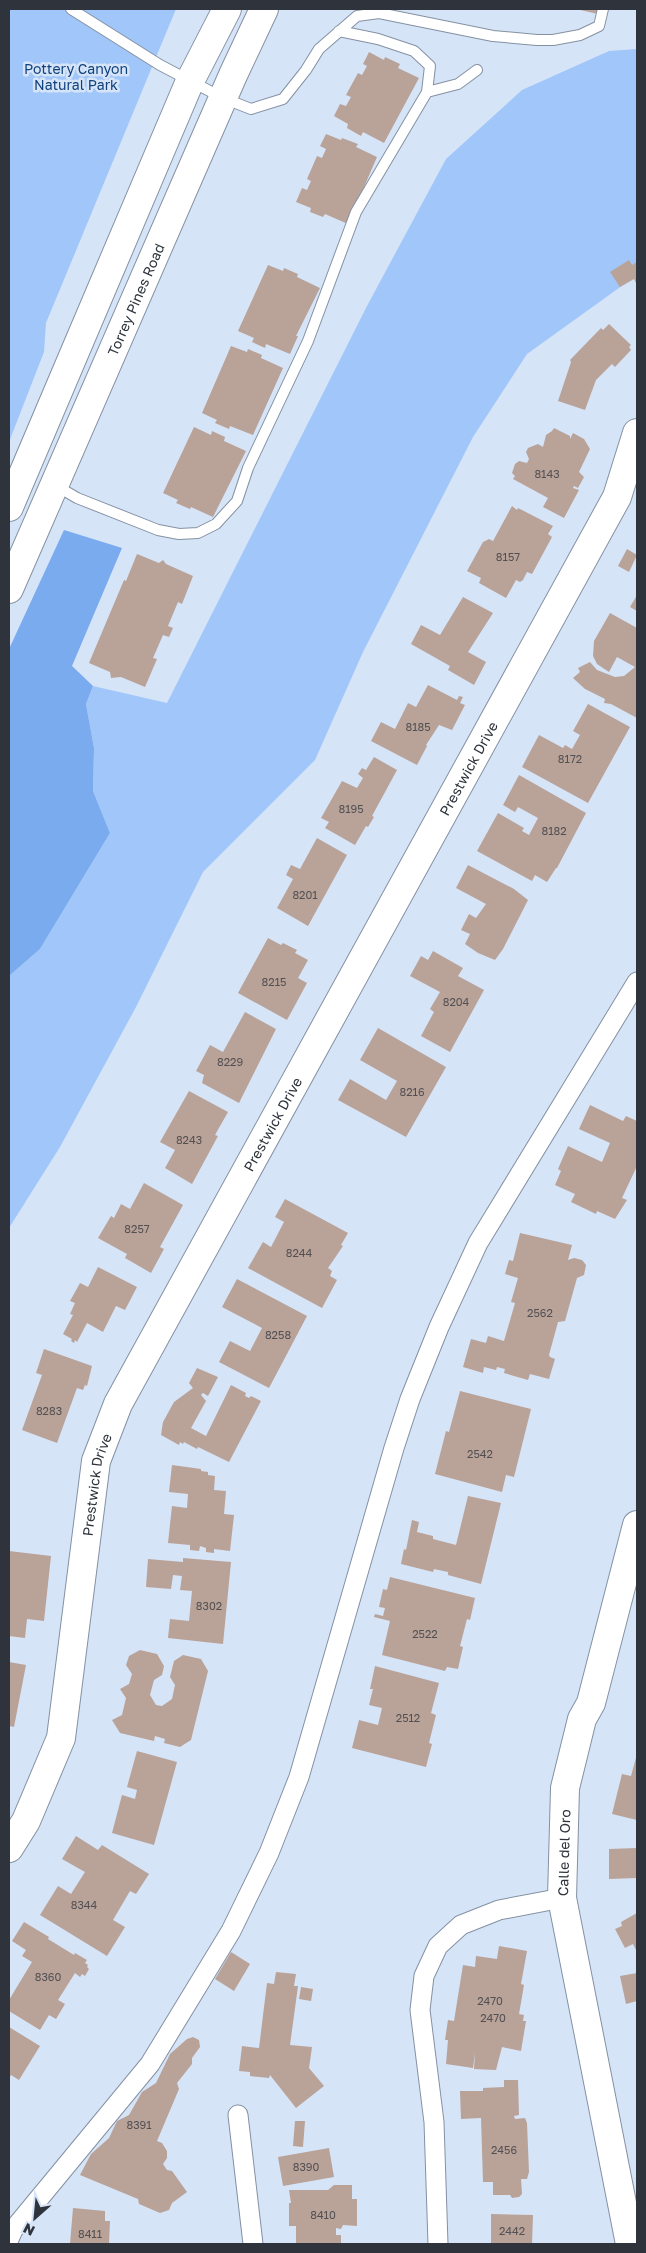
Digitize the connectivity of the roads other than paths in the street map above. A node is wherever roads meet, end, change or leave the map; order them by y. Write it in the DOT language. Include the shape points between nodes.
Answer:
graph roads {
  1 [pos="71,9"];
  2 [pos="227,9"];
  3 [pos="264,9"];
  4 [pos="603,9"];
  5 [pos="339,31"];
  6 [pos="477,70"];
  7 [pos="207,90"];
  8 [pos="427,92"];
  9 [pos="637,433"];
  10 [pos="54,484"];
  11 [pos="9,507"];
  12 [pos="9,589"];
  13 [pos="637,982"];
  14 [pos="637,1525"];
  15 [pos="9,1848"];
  16 [pos="562,1898"];
  17 [pos="238,2115"];
  18 [pos="9,2239"];
  19 [pos="253,2244"];
  20 [pos="438,2244"];
  21 [pos="630,2244"];
  1 -- 7 [label="lane" via="160,65"];
  2 -- 7 [label="street, Torrey Pines Road"];
  3 -- 7 [label="street, Torrey Pines Road"];
  4 -- 5 [label="lane" via="599,26 580,35 553,40 493,36 379,13 357,16"];
  5 -- 7 [label="lane" via="319,49 283,99 251,108"];
  5 -- 8 [label="lane" via="414,50 430,66"];
  6 -- 8 [label="lane" via="458,84"];
  7 -- 10 [label="street, Torrey Pines Road"];
  7 -- 11 [label="street, Torrey Pines Road"];
  8 -- 10 [label="lane" via="356,212 308,341 248,468 236,501 216,524 198,532 180,534 158,530 77,498"];
  9 -- 15 [label="street, Prestwick Drive" via="617,497 118,1404 96,1461 61,1738 26,1821"];
  10 -- 12 [label="street, Torrey Pines Road"];
  13 -- 18 [label="street" via="478,1244 439,1327 394,1448 299,1777 269,1853 231,1931 150,2064 13,2230"];
  14 -- 16 [label="street, Calle del Oro" via="591,1703 582,1719 565,1788"];
  16 -- 20 [label="street" via="500,1910 461,1925 438,1946 424,1976 420,2010 434,2122"];
  16 -- 21 [label="street, Calle del Oro"];
  17 -- 19 [label="street"];
}
